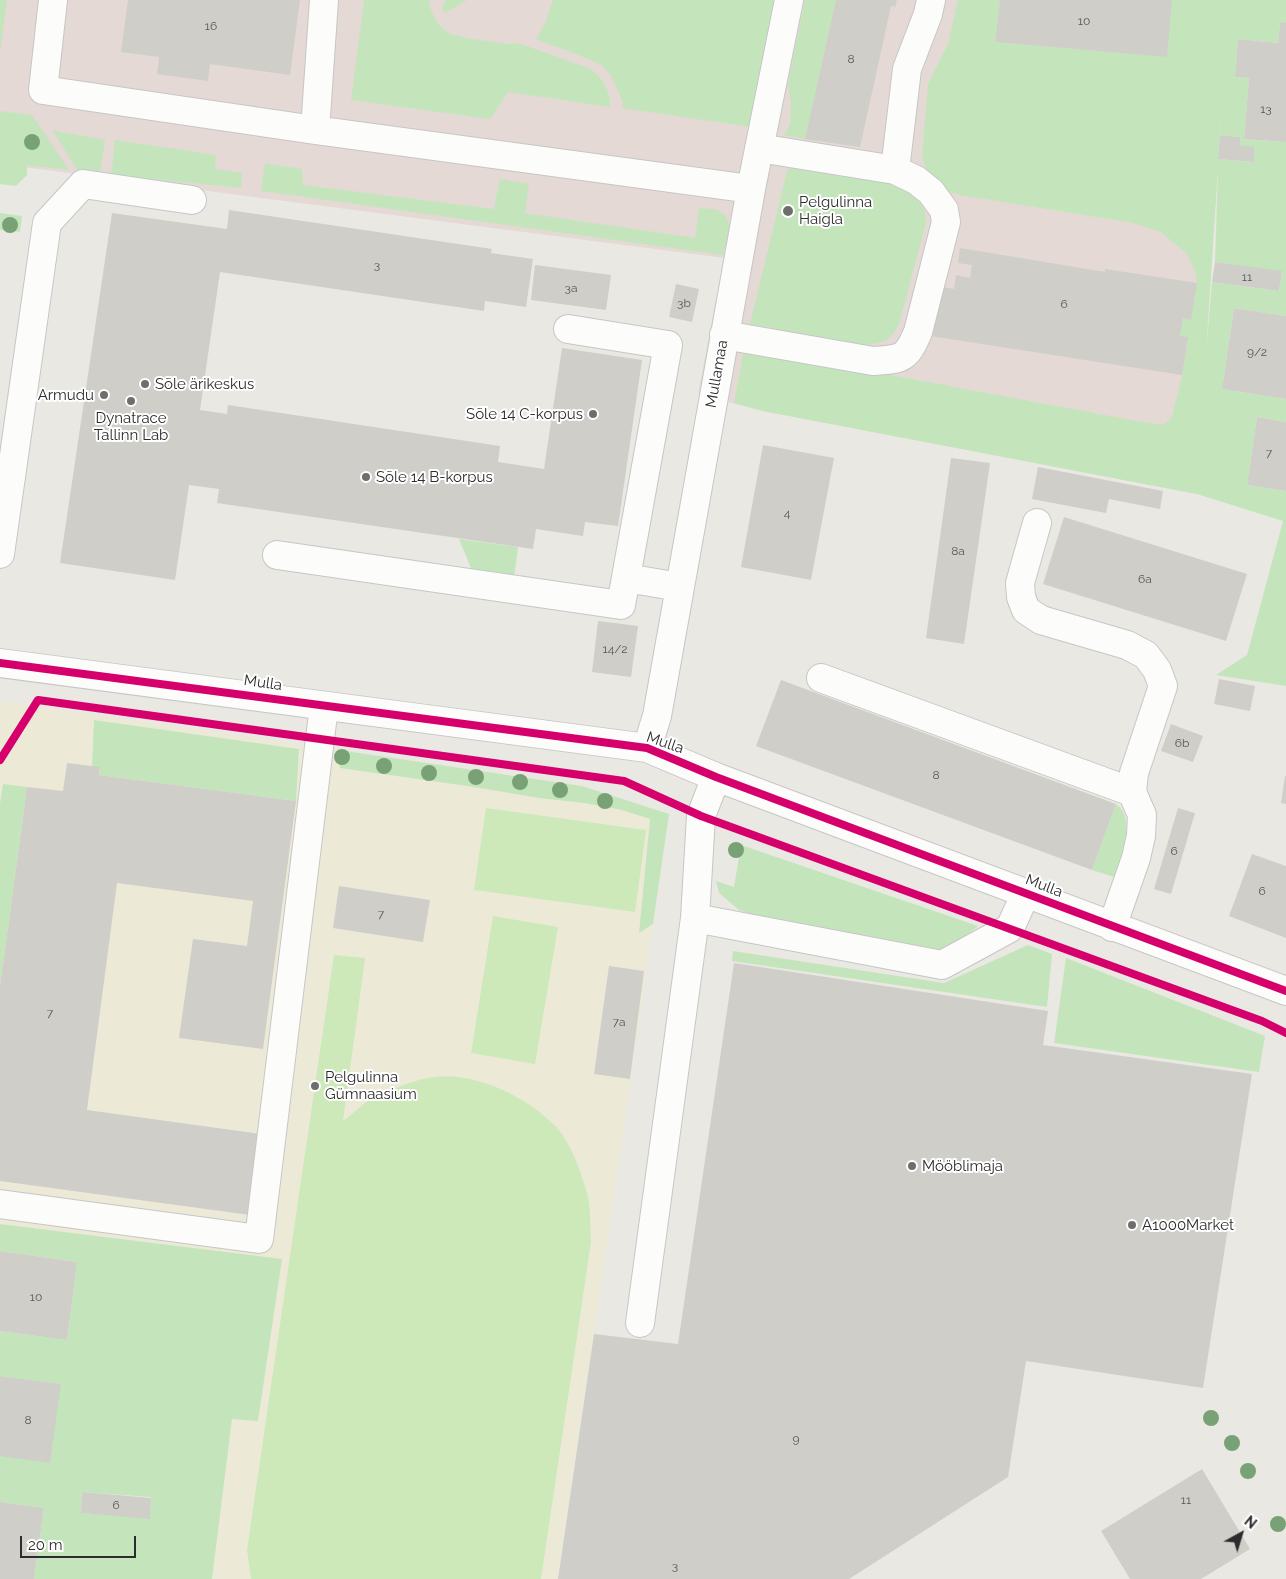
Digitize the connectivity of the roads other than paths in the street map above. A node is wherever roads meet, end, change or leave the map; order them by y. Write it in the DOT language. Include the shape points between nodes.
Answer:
graph roads {
  1 [pos="54,0"];
  2 [pos="324,0"];
  3 [pos="789,0"];
  4 [pos="931,0"];
  5 [pos="315,130"];
  6 [pos="759,148"];
  7 [pos="896,170"];
  8 [pos="751,189"];
  9 [pos="192,200"];
  10 [pos="568,329"];
  11 [pos="724,335"];
  12 [pos="1037,523"];
  13 [pos="0,554"];
  14 [pos="277,555"];
  15 [pos="626,578"];
  16 [pos="680,587"];
  17 [pos="0,663"];
  18 [pos="821,678"];
  19 [pos="324,706"];
  20 [pos="647,748"];
  21 [pos="716,777"];
  22 [pos="1132,792"];
  23 [pos="1026,893"];
  24 [pos="696,918"];
  25 [pos="1112,927"];
  26 [pos="1286,991"];
  27 [pos="0,1204"];
  28 [pos="640,1323"];
  1 -- 5 [label="street" via="42,90"];
  2 -- 5 [label="street"];
  3 -- 6 [label="street, Mullamaa"];
  4 -- 7 [label="street" via="907,69"];
  5 -- 8 [label="street"];
  6 -- 7 [label="street"];
  6 -- 8 [label="street, Mullamaa"];
  7 -- 11 [label="street" via="931,192 944,210 946,222 911,348 898,360 873,361"];
  8 -- 11 [label="street, Mullamaa"];
  9 -- 13 [label="street" via="82,184 47,223"];
  10 -- 15 [label="street" via="668,345"];
  11 -- 16 [label="street, Mullamaa"];
  12 -- 22 [label="street" via="1020,584 1026,610 1041,620 1127,645 1146,655 1158,670 1163,686 1134,773"];
  14 -- 15 [label="street" via="621,604"];
  15 -- 16 [label="street"];
  16 -- 20 [label="street, Mullamaa" via="657,716"];
  17 -- 19 [label="street, Mulla"];
  18 -- 22 [label="street"];
  19 -- 20 [label="street, Mulla"];
  19 -- 27 [label="street" via="259,1239"];
  20 -- 21 [label="street, Mulla"];
  21 -- 23 [label="street, Mulla"];
  21 -- 24 [label="street" via="701,816"];
  22 -- 25 [label="street" via="1142,815 1141,836"];
  23 -- 24 [label="street" via="1010,928 942,966"];
  23 -- 25 [label="street, Mulla"];
  24 -- 28 [label="street"];
  25 -- 26 [label="street, Mulla"];
}
